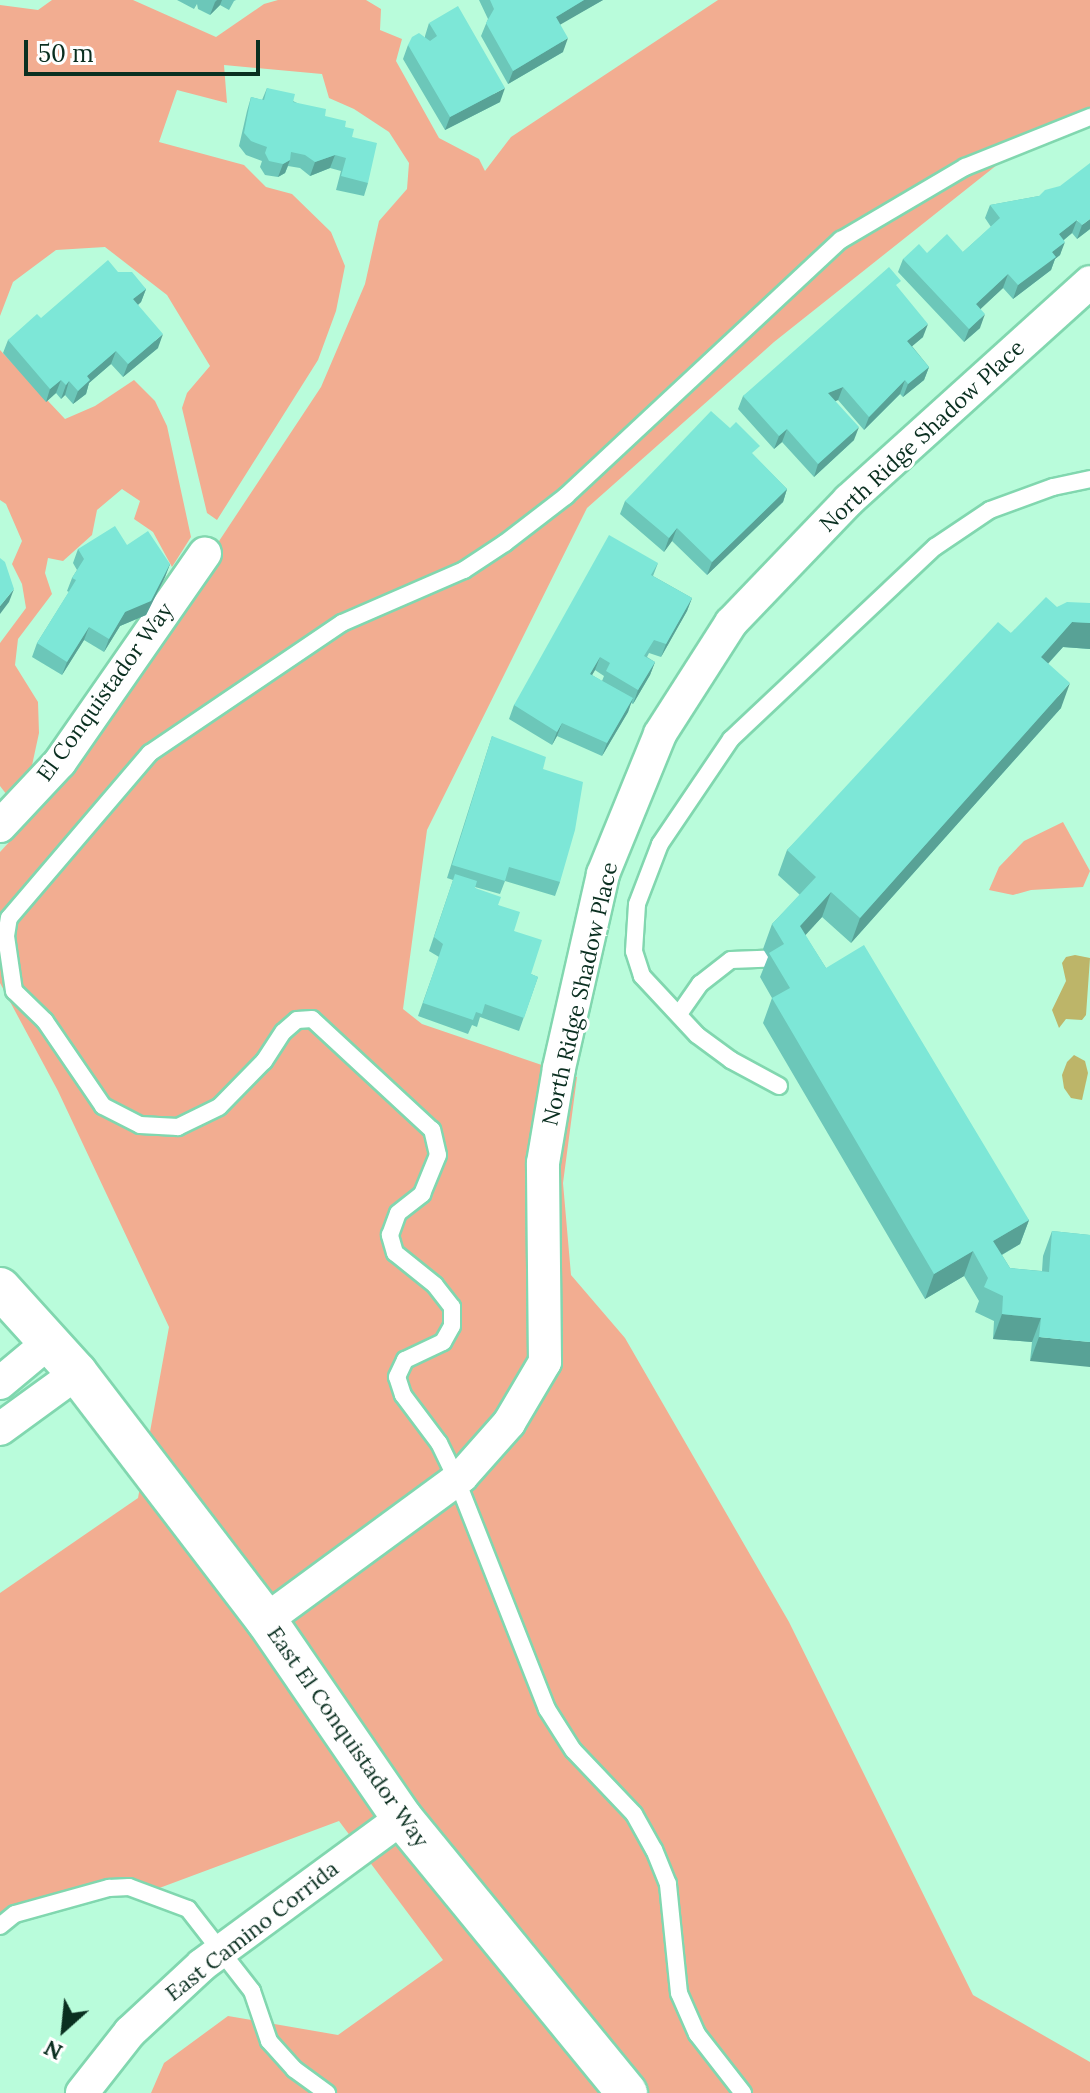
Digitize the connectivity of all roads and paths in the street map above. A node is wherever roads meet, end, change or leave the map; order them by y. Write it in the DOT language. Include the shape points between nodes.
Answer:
graph roads {
  1 [pos="1090,117"];
  2 [pos="1090,282"];
  3 [pos="1090,479"];
  4 [pos="205,553"];
  5 [pos="0,826"];
  6 [pos="764,959"];
  7 [pos="679,1014"];
  8 [pos="779,1086"];
  9 [pos="0,1288"];
  10 [pos="49,1342"];
  11 [pos="77,1373"];
  12 [pos="0,1383"];
  13 [pos="0,1429"];
  14 [pos="457,1480"];
  15 [pos="266,1620"];
  16 [pos="402,1818"];
  17 [pos="0,1926"];
  18 [pos="223,1950"];
  19 [pos="82,2093"];
  20 [pos="327,2093"];
  21 [pos="627,2093"];
  22 [pos="743,2093"];
  1 -- 14 [label="lane" via="965,167 841,240 566,496 505,543 464,570 342,623 150,753 9,918 6,936 14,991 45,1021 103,1106 140,1125 178,1127 219,1107 264,1061 283,1032 297,1020 312,1019 432,1130 438,1155 422,1194 398,1213 390,1235 395,1253 435,1285 452,1307 452,1326 443,1342 405,1360 397,1377"];
  2 -- 14 [label="street, North Ridge Shadow Place" via="849,500 731,623 660,734 603,874 559,1068 543,1163 545,1362 509,1423"];
  3 -- 7 [label="lane" via="990,510 935,547 731,739 660,844 637,904 634,951 642,976"];
  4 -- 5 [label="street, El Conquistador Way" via="60,762"];
  6 -- 7 [label="lane" via="731,960 700,984"];
  7 -- 8 [label="lane" via="731,1060"];
  9 -- 10 [label="street, East El Conquistador Way"];
  10 -- 11 [label="street, East El Conquistador Way"];
  10 -- 12 [label="street"];
  11 -- 13 [label="street"];
  11 -- 15 [label="street, East El Conquistador Way"];
  14 -- 15 [label="street, North Ridge Shadow Place"];
  14 -- 22 [label="lane" via="547,1709 573,1750 634,1814 654,1850 668,1884 679,1993 697,2034"];
  15 -- 16 [label="street, East El Conquistador Way"];
  16 -- 18 [label="street, East Camino Corrida"];
  16 -- 21 [label="street, East El Conquistador Way"];
  17 -- 18 [label="lane" via="15,1914 129,1887 188,1909"];
  18 -- 19 [label="street, East Camino Corrida" via="145,2016"];
  18 -- 20 [label="lane" via="252,1991 269,2041 294,2069"];
}
